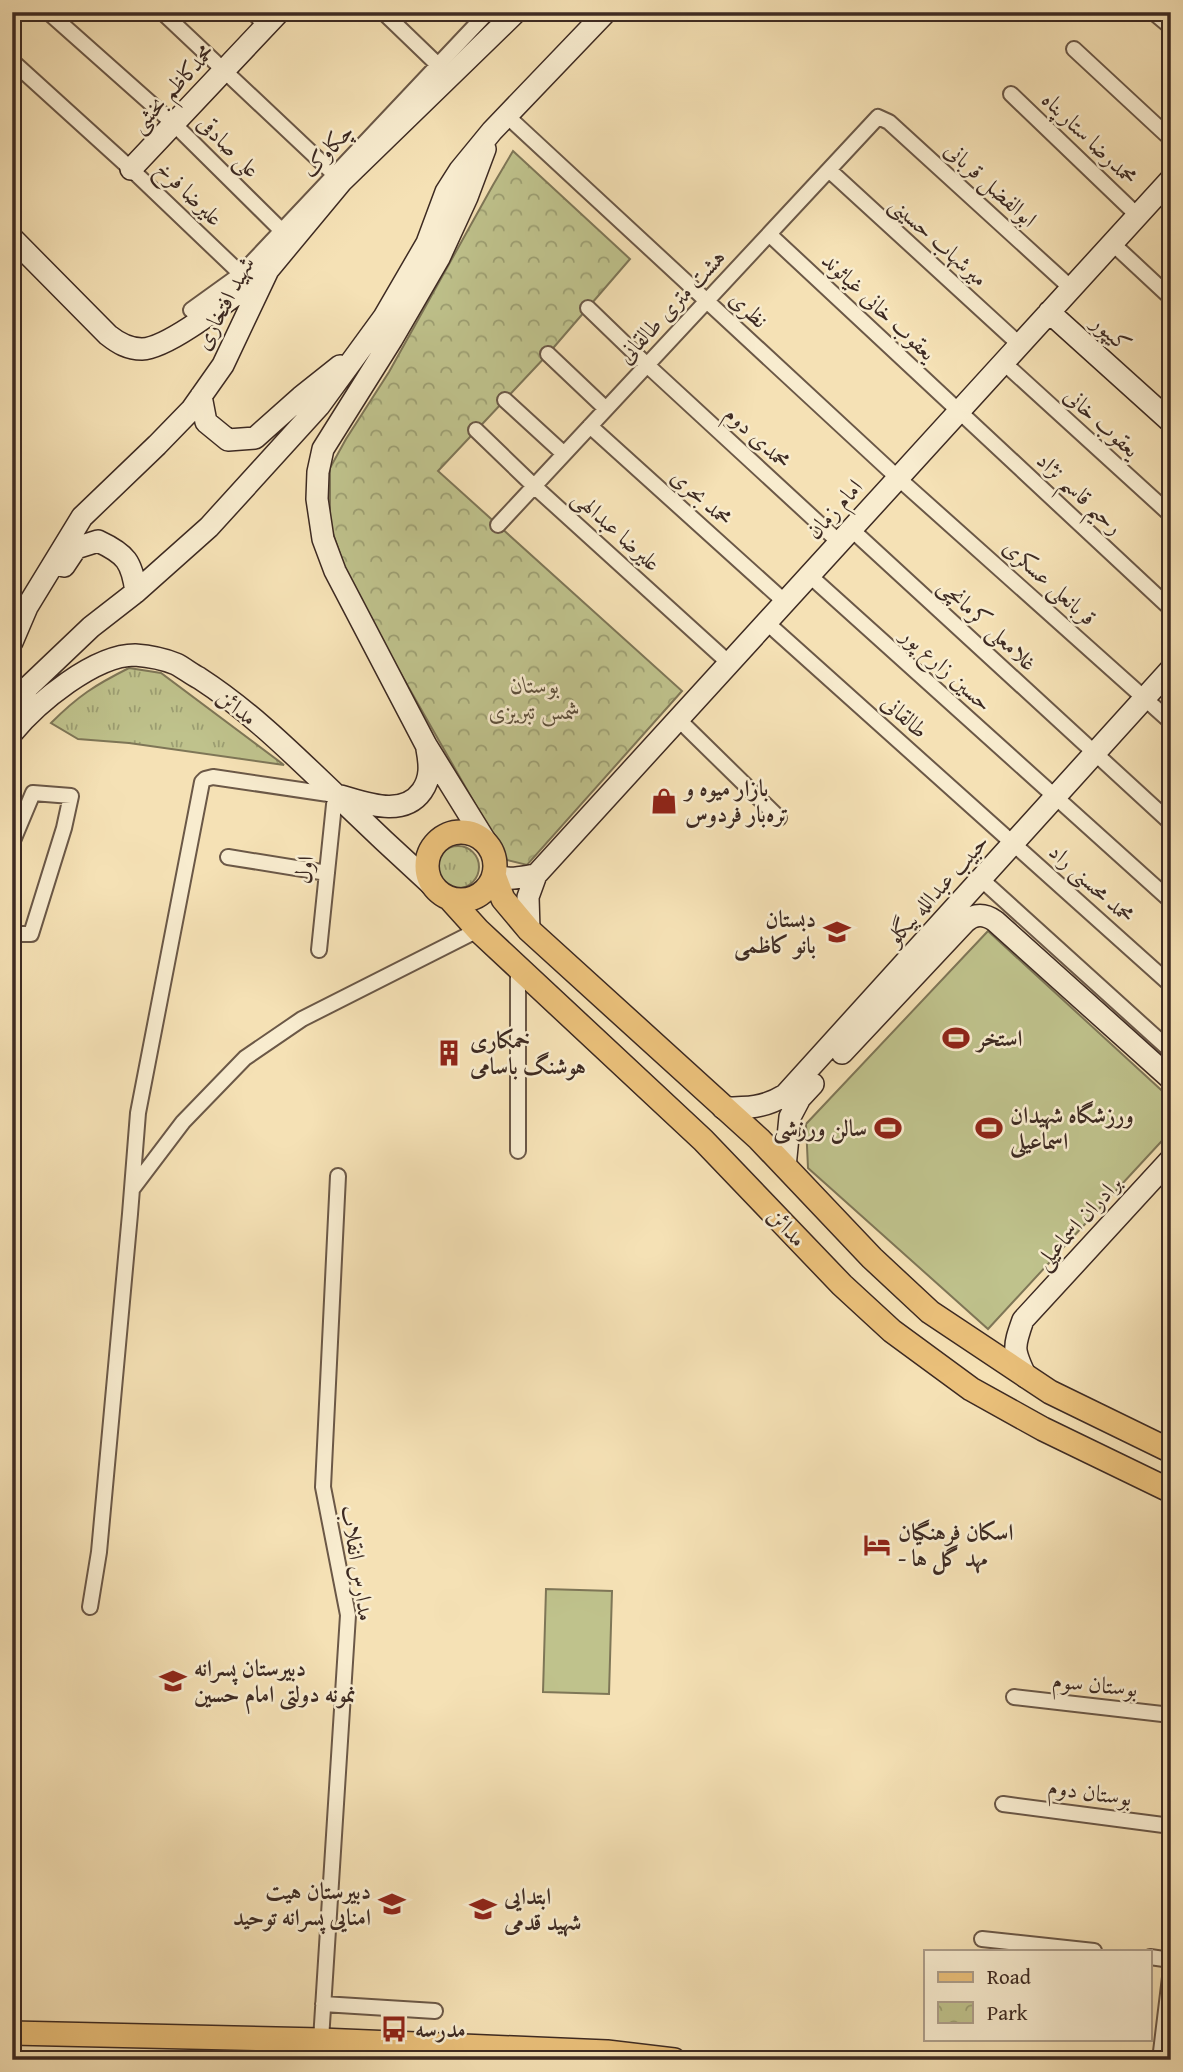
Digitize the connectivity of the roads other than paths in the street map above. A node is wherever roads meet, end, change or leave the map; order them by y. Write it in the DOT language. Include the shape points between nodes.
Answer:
graph roads {
  1 [pos="18,12"];
  2 [pos="48,12"];
  3 [pos="162,12"];
  4 [pos="383,12"];
  5 [pos="516,12"];
  6 [pos="606,12"];
  7 [pos="1153,12"];
  8 [pos="486,13"];
  9 [pos="266,17"];
  10 [pos="12,18"];
  11 [pos="1171,27"];
  12 [pos="1074,49"];
  13 [pos="12,61"];
  14 [pos="438,65"];
  15 [pos="225,70"];
  16 [pos="1011,94"];
  17 [pos="507,116"];
  18 [pos="878,117"];
  19 [pos="174,124"];
  20 [pos="492,131"];
  21 [pos="1171,139"];
  22 [pos="131,169"];
  23 [pos="828,170"];
  24 [pos="335,175"];
  25 [pos="1168,188"];
  26 [pos="1137,215"];
  27 [pos="282,231"];
  28 [pos="769,234"];
  29 [pos="12,237"];
  30 [pos="1112,243"];
  31 [pos="268,270"];
  32 [pos="241,274"];
  33 [pos="1071,288"];
  34 [pos="1171,298"];
  35 [pos="707,301"];
  36 [pos="588,308"];
  37 [pos="191,310"];
  38 [pos="1049,312"];
  39 [pos="1019,344"];
  40 [pos="359,351"];
  41 [pos="548,354"];
  42 [pos="1003,362"];
  43 [pos="647,365"];
  44 [pos="201,396"];
  45 [pos="505,400"];
  46 [pos="606,409"];
  47 [pos="959,411"];
  48 [pos="1171,422"];
  49 [pos="590,426"];
  50 [pos="476,430"];
  51 [pos="564,454"];
  52 [pos="898,478"];
  53 [pos="534,486"];
  54 [pos="1171,515"];
  55 [pos="498,525"];
  56 [pos="845,536"];
  57 [pos="809,575"];
  58 [pos="136,592"];
  59 [pos="785,602"];
  60 [pos="27,607"];
  61 [pos="1171,608"];
  62 [pos="766,622"];
  63 [pos="12,642"];
  64 [pos="729,663"];
  65 [pos="1171,669"];
  66 [pos="1145,698"];
  67 [pos="12,711"];
  68 [pos="678,719"];
  69 [pos="1171,722"];
  70 [pos="12,733"];
  71 [pos="426,745"];
  72 [pos="1095,753"];
  73 [pos="335,795"];
  74 [pos="1055,797"];
  75 [pos="779,818"];
  76 [pos="1171,823"];
  77 [pos="486,842"];
  78 [pos="12,843"];
  79 [pos="1013,844"];
  80 [pos="228,858"];
  81 [pos="327,873"];
  82 [pos="494,875"];
  83 [pos="536,875"];
  84 [pos="981,879"];
  85 [pos="442,892"];
  86 [pos="1171,901"];
  87 [pos="478,930"];
  88 [pos="529,930"];
  89 [pos="12,934"];
  90 [pos="319,950"];
  91 [pos="518,967"];
  92 [pos="1171,985"];
  93 [pos="1100,1001"];
  94 [pos="1171,1051"];
  95 [pos="1171,1079"];
  96 [pos="771,1104"];
  97 [pos="723,1108"];
  98 [pos="790,1116"];
  99 [pos="518,1151"];
  100 [pos="1171,1159"];
  101 [pos="785,1167"];
  102 [pos="338,1176"];
  103 [pos="132,1189"];
  104 [pos="1026,1377"];
  105 [pos="1171,1451"];
  106 [pos="1171,1491"];
  107 [pos="90,1607"];
  108 [pos="1014,1697"];
  109 [pos="1171,1715"];
  110 [pos="1003,1804"];
  111 [pos="1171,1826"];
  112 [pos="982,1939"];
  113 [pos="1085,1950"];
  114 [pos="1152,1958"];
  115 [pos="1171,1960"];
  116 [pos="1171,1969"];
  117 [pos="323,2004"];
  118 [pos="435,2011"];
  119 [pos="12,2033"];
  120 [pos="321,2040"];
  121 [pos="674,2060"];
  122 [pos="1160,2060"];
  1 -- 10 [label="street"];
  2 -- 19 [label="street, علی صادقی"];
  3 -- 15 [label="street"];
  4 -- 14 [label="street"];
  5 -- 31 [label="main road, شهید افتخاری" via="341,182"];
  6 -- 17 [label="main road"];
  7 -- 11 [label="street"];
  8 -- 14 [label="street, چکاوک"];
  9 -- 15 [label="main road, محمدکاظم بخشی"];
  12 -- 21 [label="street"];
  13 -- 22 [label="street, علیرضا فرخ"];
  14 -- 24 [label="street, چکاوک"];
  15 -- 19 [label="main road, محمدکاظم بخشی"];
  15 -- 24 [label="street"];
  16 -- 26 [label="street, محمدرضا ستارپناه"];
  17 -- 20 [label="main road"];
  17 -- 35 [label="street, نظری"];
  18 -- 23 [label="street, هشت متری طالقانی"];
  18 -- 33 [label="street, ابوالفضل قربانی" via="889,122"];
  19 -- 22 [label="main road, محمدکاظم بخشی"];
  19 -- 27 [label="street, علی صادقی"];
  20 -- 40 [label="main road" via="446,192 427,243"];
  20 -- 71 [label="main road" via="439,258 323,449 318,472 323,539 335,572"];
  22 -- 32 [label="street, علیرضا فرخ"];
  23 -- 28 [label="street, هشت متری طالقانی"];
  23 -- 39 [label="street, میرشهاب حسینی"];
  24 -- 27 [label="street, چکاوک"];
  25 -- 26 [label="main road, امام زمان"];
  26 -- 30 [label="main road, امام زمان"];
  27 -- 32 [label="street, چکاوک"];
  28 -- 35 [label="street, هشت متری طالقانی"];
  28 -- 47 [label="street, یعقوب خانی غیاثوند"];
  29 -- 31 [label="main road" via="108,335 121,345 142,349 176,337"];
  30 -- 33 [label="main road, امام زمان"];
  30 -- 34 [label="street"];
  31 -- 44 [label="main road, شهید افتخاری" via="223,365"];
  32 -- 37 [label="street, چکاوک"];
  33 -- 38 [label="main road, امام زمان"];
  35 -- 43 [label="street, هشت متری طالقانی"];
  35 -- 52 [label="street, نظری"];
  36 -- 43 [label="street, محمدی دوم"];
  38 -- 39 [label="main road, امام زمان"];
  38 -- 48 [label="main road, کیپور"];
  39 -- 42 [label="main road, امام زمان"];
  40 -- 44 [label="main road" via="254,438 228,440 206,422"];
  40 -- 58 [label="main road" via="319,406 250,484"];
  41 -- 46 [label="street"];
  42 -- 47 [label="main road, امام زمان"];
  42 -- 54 [label="street, یعقوب خانی"];
  43 -- 46 [label="street, هشت متری طالقانی"];
  43 -- 56 [label="street, محمدی دوم"];
  44 -- 60 [label="main road, شهید افتخاری" via="82,517"];
  45 -- 51 [label="street"];
  46 -- 49 [label="street, هشت متری طالقانی"];
  47 -- 52 [label="main road, امام زمان"];
  47 -- 61 [label="street, رحیم قاسم نژاد"];
  49 -- 51 [label="street, هشت متری طالقانی"];
  49 -- 59 [label="street, محمد بحری"];
  50 -- 53 [label="street, علیرضا عبدالهی"];
  51 -- 53 [label="street, هشت متری طالقانی"];
  52 -- 56 [label="main road, امام زمان"];
  52 -- 66 [label="street, قربانعلی عسکری"];
  53 -- 55 [label="street, هشت متری طالقانی"];
  53 -- 64 [label="street, علیرضا عبدالهی"];
  56 -- 57 [label="main road, امام زمان"];
  56 -- 72 [label="street, غلامعلی کرمانچی"];
  57 -- 59 [label="main road, امام زمان"];
  57 -- 74 [label="street, حسین زارع پور"];
  58 -- 60 [label="main road" via="134,571 118,550 98,541 76,548 50,586"];
  58 -- 67 [label="main road" via="28,687"];
  59 -- 62 [label="main road, امام زمان"];
  60 -- 63 [label="main road, شهید افتخاری"];
  62 -- 64 [label="main road, امام زمان"];
  62 -- 79 [label="street, طالقانی"];
  64 -- 68 [label="main road, امام زمان"];
  65 -- 66 [label="main road, حبیب عبدالله بیگلو"];
  66 -- 69 [label="street, قربانعلی عسکری"];
  66 -- 72 [label="main road, حبیب عبدالله بیگلو"];
  68 -- 75 [label="street"];
  68 -- 83 [label="main road, امام زمان"];
  70 -- 73 [label="main road, مدائن" via="97,663 133,655 151,657 175,663 222,693 295,754"];
  71 -- 73 [label="main road" via="427,784 416,800 382,807"];
  71 -- 77 [label="main road"];
  72 -- 74 [label="main road, حبیب عبدالله بیگلو"];
  72 -- 76 [label="street, غلامعلی کرمانچی"];
  73 -- 81 [label="street, اول"];
  73 -- 85 [label="main road, مدائن"];
  73 -- 103 [label="street" via="213,777 202,782 138,1113"];
  74 -- 79 [label="main road, حبیب عبدالله بیگلو"];
  74 -- 86 [label="street, حسین زارع پور"];
  77 -- 82 [label="main road" via="495,863"];
  77 -- 85 [label="main road" via="466,831 434,843 426,864 428,876"];
  78 -- 89 [label="street" via="33,793 71,796 31,934"];
  79 -- 84 [label="main road, حبیب عبدالله بیگلو"];
  79 -- 92 [label="street, محمد محسنی راد"];
  80 -- 81 [label="street"];
  81 -- 90 [label="street, اول"];
  82 -- 83 [label="main road"];
  82 -- 85 [label="main road" via="485,890 469,899"];
  82 -- 88 [label="main road, مدائن" via="503,899"];
  83 -- 88 [label="main road" via="528,897"];
  84 -- 93 [label="street"];
  84 -- 96 [label="main road, حبیب عبدالله بیگلو" via="785,1095"];
  85 -- 87 [label="main road, مدائن"];
  87 -- 91 [label="main road, مدائن"];
  87 -- 103 [label="street" via="302,1020 245,1058 183,1122"];
  88 -- 97 [label="main road, مدائن"];
  91 -- 99 [label="street"];
  91 -- 106 [label="main road, مدائن" via="703,1140 892,1331 971,1389"];
  93 -- 94 [label="street"];
  93 -- 95 [label="main road"];
  93 -- 98 [label="main road, حبیب عبدالله بیگلو" via="995,921 984,915 971,917 800,1098"];
  96 -- 97 [label="main road"];
  96 -- 98 [label="main road" via="767,1114 776,1122"];
  97 -- 101 [label="main road, مدائن"];
  98 -- 101 [label="main road, حبیب عبدالله بیگلو"];
  100 -- 104 [label="main road, برادران اسماعیلی" via="1023,1320 1014,1345"];
  101 -- 104 [label="main road, مدائن" via="930,1312"];
  102 -- 117 [label="street, مدارس انقلاب" via="323,1487 348,1615"];
  103 -- 107 [label="street"];
  104 -- 105 [label="main road, مدائن"];
  108 -- 109 [label="street, بوستان سوم"];
  110 -- 111 [label="street, بوستان دوم"];
  112 -- 113 [label="street"];
  114 -- 115 [label="street"];
  116 -- 122 [label="street"];
  117 -- 118 [label="street"];
  117 -- 120 [label="street, مدارس انقلاب"];
  119 -- 120 [label="main road"];
  120 -- 121 [label="main road" via="607,2052"];
}
